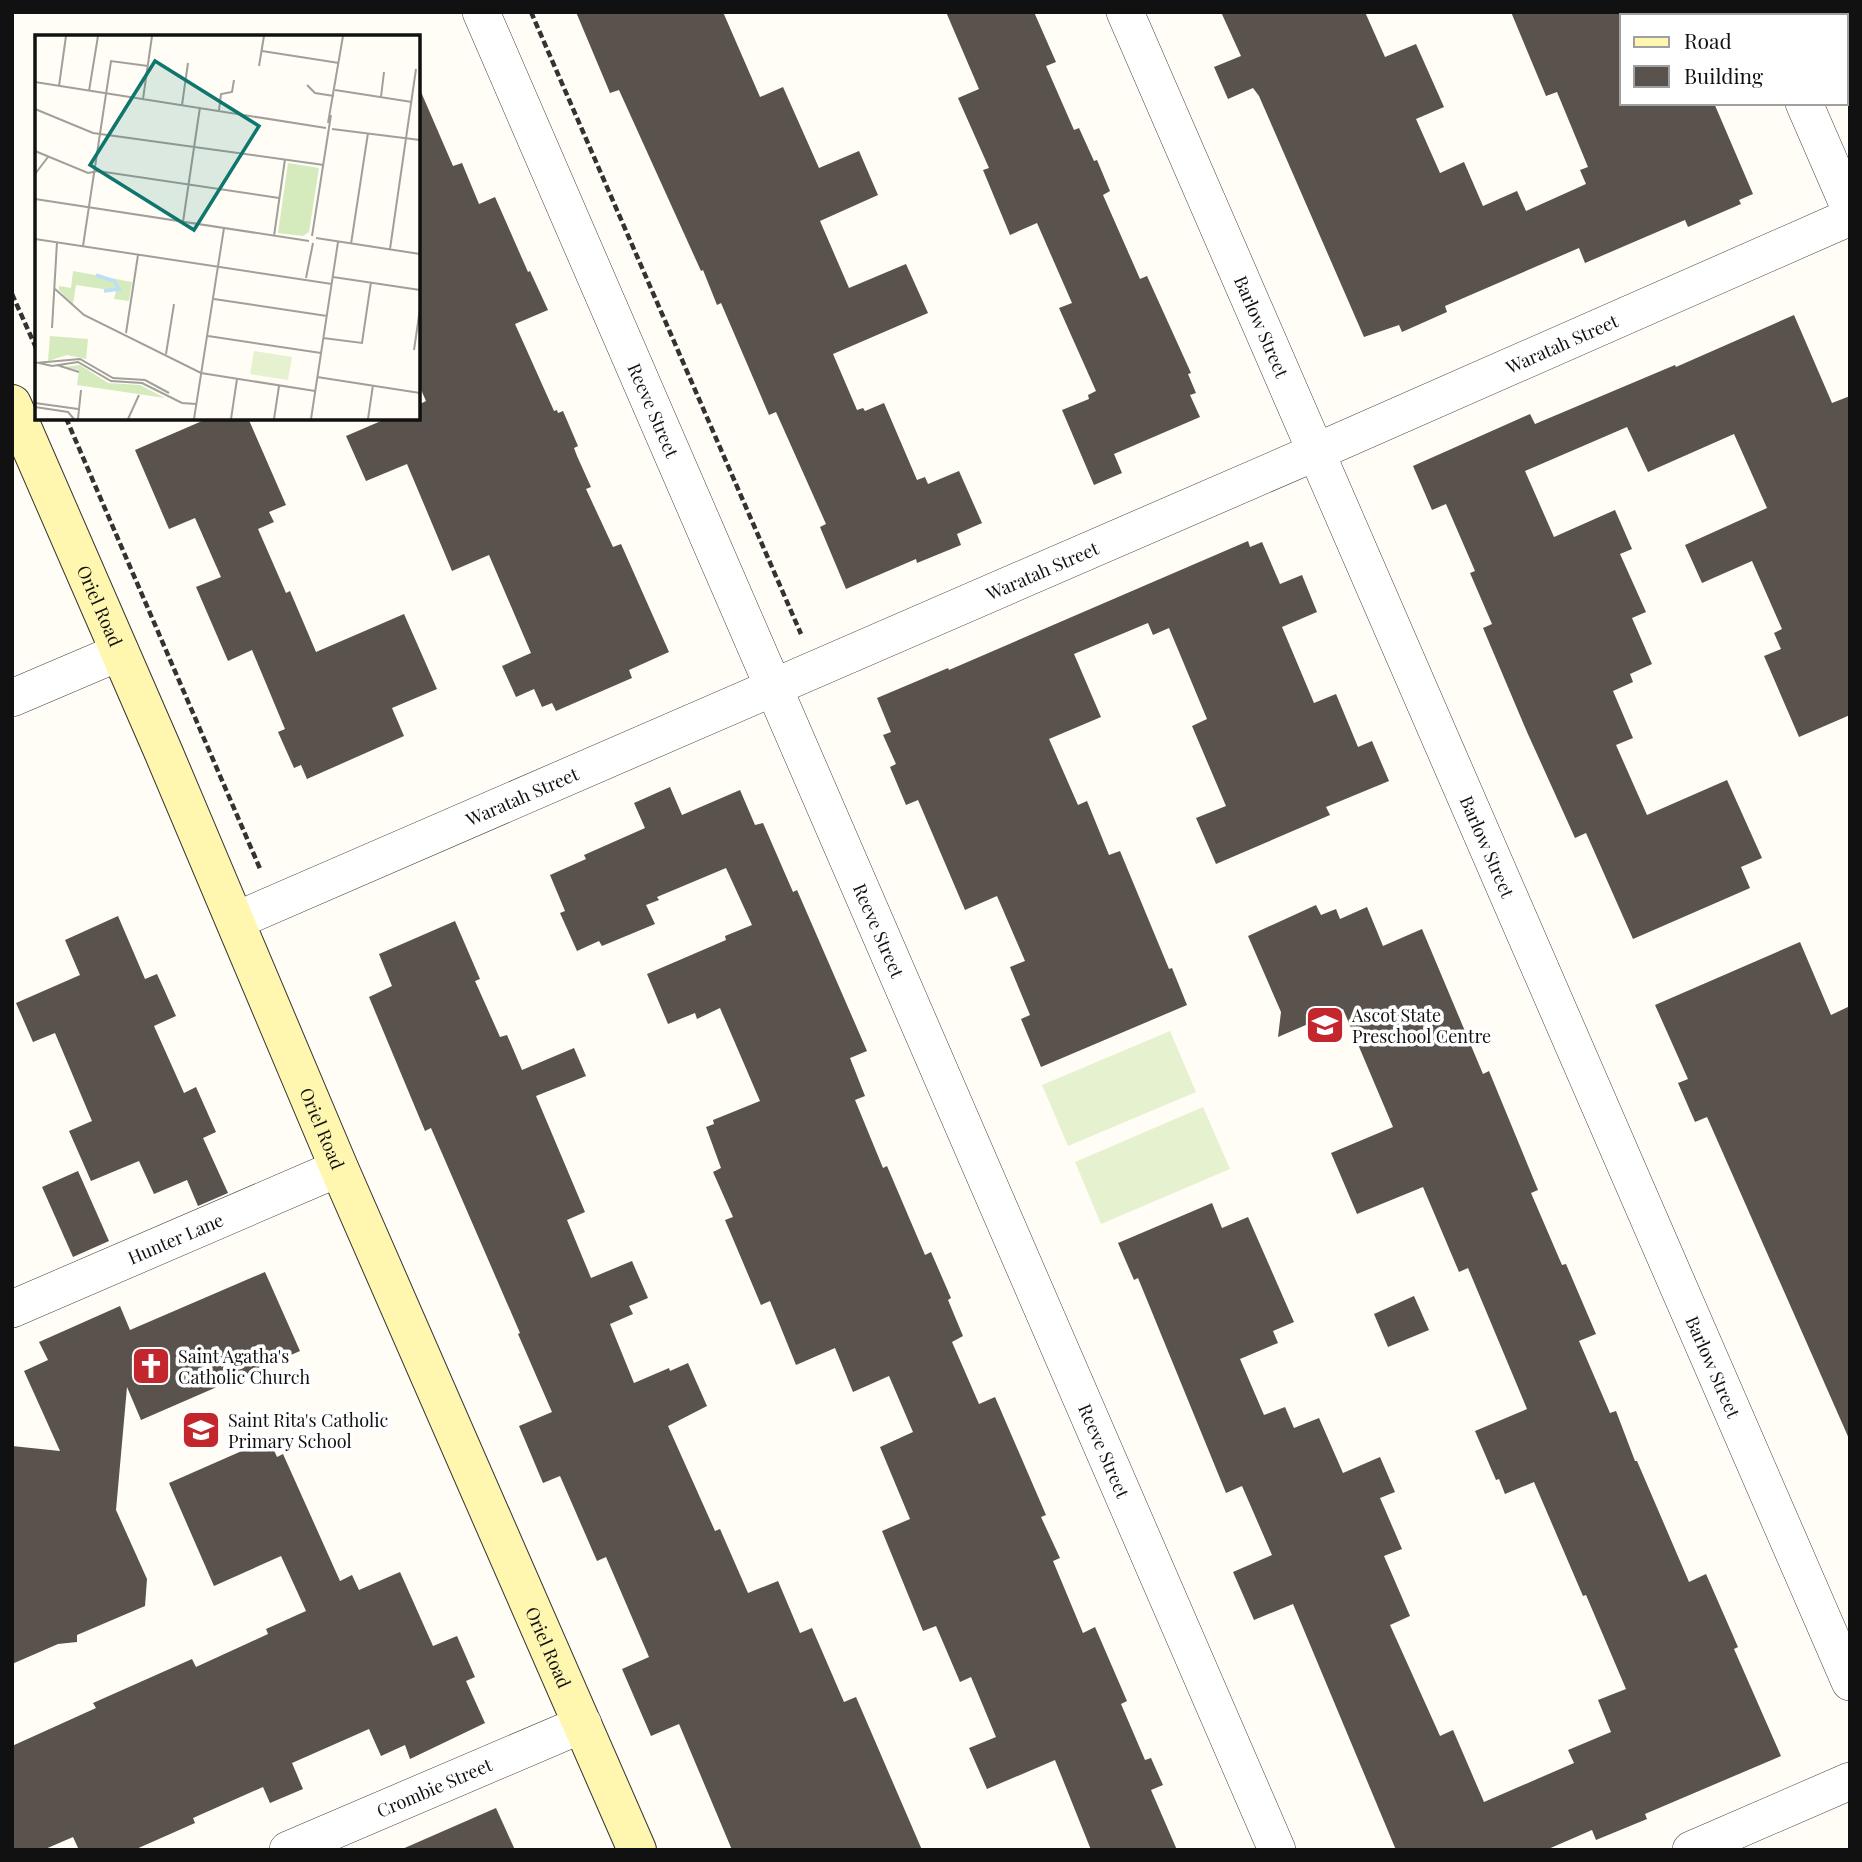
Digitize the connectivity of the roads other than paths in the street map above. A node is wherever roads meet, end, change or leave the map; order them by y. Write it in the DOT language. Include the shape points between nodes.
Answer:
graph roads {
  1 [pos="481,12"];
  2 [pos="1125,12"];
  3 [pos="1805,105"];
  4 [pos="1850,209"];
  5 [pos="1850,217"];
  6 [pos="12,404"];
  7 [pos="1316,452"];
  8 [pos="120,652"];
  9 [pos="775,686"];
  10 [pos="12,698"];
  11 [pos="235,920"];
  12 [pos="338,1168"];
  13 [pos="12,1309"];
  14 [pos="1850,1682"];
  15 [pos="583,1724"];
  16 [pos="1850,1781"];
  17 [pos="288,1850"];
  18 [pos="638,1850"];
  19 [pos="1277,1850"];
  20 [pos="1692,1850"];
  1 -- 9 [label="street, Reeve Street"];
  2 -- 7 [label="street, Barlow Street"];
  3 -- 4 [label="street"];
  5 -- 7 [label="street, Waratah Street"];
  6 -- 8 [label="street, Oriel Road"];
  7 -- 9 [label="street, Waratah Street"];
  7 -- 14 [label="street, Barlow Street"];
  8 -- 10 [label="street"];
  8 -- 11 [label="street, Oriel Road"];
  9 -- 11 [label="street, Waratah Street"];
  9 -- 19 [label="street, Reeve Street"];
  11 -- 12 [label="street, Oriel Road"];
  12 -- 13 [label="street, Hunter Lane"];
  12 -- 15 [label="street, Oriel Road"];
  15 -- 17 [label="street, Crombie Street"];
  15 -- 18 [label="street, Oriel Road"];
  16 -- 20 [label="street"];
}
